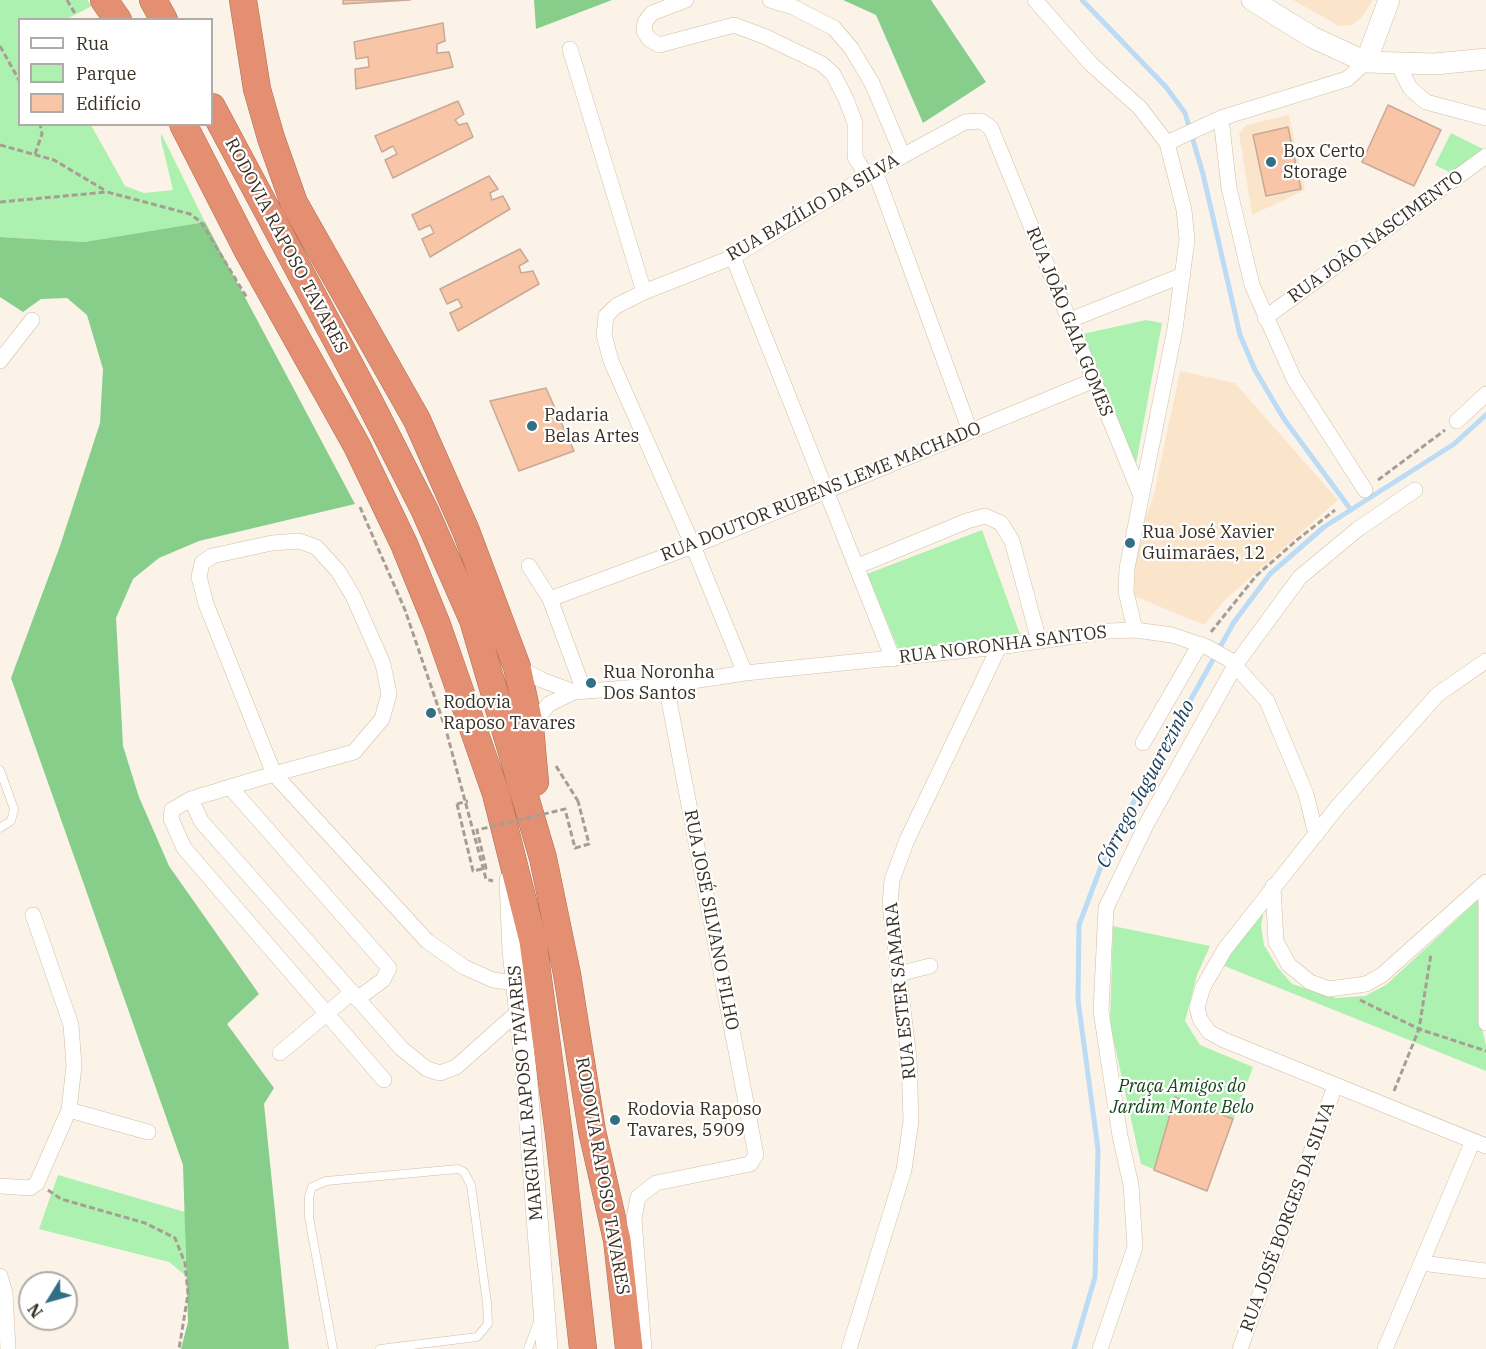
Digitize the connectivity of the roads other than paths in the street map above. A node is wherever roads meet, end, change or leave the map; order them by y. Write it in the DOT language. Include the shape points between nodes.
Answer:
graph roads {
  1 [pos="104,0"];
  2 [pos="115,0"];
  3 [pos="153,0"];
  4 [pos="243,0"];
  5 [pos="686,0"];
  6 [pos="770,0"];
  7 [pos="1035,0"];
  8 [pos="1252,0"];
  9 [pos="1389,0"];
  10 [pos="117,18"];
  11 [pos="125,18"];
  12 [pos="163,18"];
  13 [pos="570,49"];
  14 [pos="1486,59"];
  15 [pos="1366,62"];
  16 [pos="1398,64"];
  17 [pos="213,107"];
  18 [pos="213,108"];
  19 [pos="1221,118"];
  20 [pos="1486,118"];
  21 [pos="184,126"];
  22 [pos="1171,140"];
  23 [pos="999,147"];
  24 [pos="903,156"];
  25 [pos="1486,156"];
  26 [pos="871,173"];
  27 [pos="294,203"];
  28 [pos="733,257"];
  29 [pos="1183,275"];
  30 [pos="644,292"];
  31 [pos="1265,318"];
  32 [pos="32,320"];
  33 [pos="1070,320"];
  34 [pos="0,362"];
  35 [pos="1092,381"];
  36 [pos="1486,394"];
  37 [pos="1457,421"];
  38 [pos="970,431"];
  39 [pos="826,490"];
  40 [pos="1365,490"];
  41 [pos="1415,490"];
  42 [pos="1141,496"];
  43 [pos="693,546"];
  44 [pos="529,566"];
  45 [pos="858,566"];
  46 [pos="550,599"];
  47 [pos="1135,630"];
  48 [pos="1039,641"];
  49 [pos="1204,646"];
  50 [pos="999,647"];
  51 [pos="893,659"];
  52 [pos="1486,661"];
  53 [pos="1233,662"];
  54 [pos="517,667"];
  55 [pos="745,673"];
  56 [pos="666,685"];
  57 [pos="579,692"];
  58 [pos="530,728"];
  59 [pos="1143,743"];
  60 [pos="0,770"];
  61 [pos="274,774"];
  62 [pos="230,787"];
  63 [pos="191,799"];
  64 [pos="0,828"];
  65 [pos="1316,835"];
  66 [pos="508,838"];
  67 [pos="543,858"];
  68 [pos="1486,882"];
  69 [pos="1273,886"];
  70 [pos="1486,898"];
  71 [pos="33,915"];
  72 [pos="930,966"];
  73 [pos="898,974"];
  74 [pos="516,983"];
  75 [pos="354,996"];
  76 [pos="519,1011"];
  77 [pos="326,1014"];
  78 [pos="1486,1023"];
  79 [pos="280,1053"];
  80 [pos="384,1080"];
  81 [pos="1335,1086"];
  82 [pos="69,1110"];
  83 [pos="148,1132"];
  84 [pos="1480,1143"];
  85 [pos="0,1186"];
  86 [pos="1421,1263"];
  87 [pos="1486,1271"];
  88 [pos="0,1276"];
  89 [pos="544,1306"];
  90 [pos="408,1347"];
  91 [pos="8,1349"];
  92 [pos="333,1349"];
  93 [pos="380,1349"];
  94 [pos="528,1349"];
  95 [pos="547,1349"];
  96 [pos="583,1349"];
  97 [pos="629,1349"];
  98 [pos="644,1349"];
  99 [pos="849,1349"];
  100 [pos="1100,1349"];
  101 [pos="1240,1349"];
  102 [pos="1384,1349"];
  1 -- 10 [label="highway"];
  2 -- 11 [label="highway"];
  3 -- 12 [label="highway"];
  4 -- 27 [label="highway" via="257,89"];
  5 -- 26 [label="street" via="652,13 645,22 644,31 649,39 659,45 734,25 822,64 833,74 855,123 855,157"];
  6 -- 24 [label="street" via="834,28 872,83"];
  7 -- 22 [label="street" via="1091,64"];
  8 -- 15 [label="main road" via="1312,37"];
  9 -- 15 [label="main road"];
  13 -- 30 [label="street"];
  14 -- 16 [label="main road"];
  15 -- 16 [label="main road"];
  15 -- 19 [label="street" via="1347,79"];
  16 -- 20 [label="street" via="1410,88 1426,102"];
  17 -- 27 [label="highway"];
  18 -- 67 [label="highway, RODOVIA RAPOSO TAVARES" via="425,511 468,609 506,724"];
  19 -- 22 [label="street"];
  19 -- 31 [label="street" via="1229,188 1252,285"];
  21 -- 66 [label="highway, RODOVIA RAPOSO TAVARES" via="357,446 404,544 441,636"];
  22 -- 29 [label="street" via="1185,210"];
  23 -- 24 [label="street, RUA BAZÍLIO DA SILVA" via="991,128 981,121 965,122"];
  23 -- 33 [label="street, RUA JOÃO GAIA GOMES"];
  24 -- 26 [label="street, RUA BAZÍLIO DA SILVA"];
  25 -- 31 [label="street, RUA JOÃO NASCIMENTO"];
  26 -- 28 [label="street, RUA BAZÍLIO DA SILVA"];
  26 -- 38 [label="street"];
  27 -- 54 [label="highway" via="417,420 466,531"];
  28 -- 30 [label="street, RUA BAZÍLIO DA SILVA"];
  28 -- 39 [label="street"];
  29 -- 33 [label="street"];
  29 -- 42 [label="street"];
  30 -- 43 [label="street, RUA BAZÍLIO DA SILVA" via="616,306 606,316 604,335 611,361"];
  31 -- 40 [label="street" via="1294,379"];
  32 -- 34 [label="street"];
  33 -- 35 [label="street, RUA JOÃO GAIA GOMES"];
  35 -- 38 [label="street, RUA DOUTOR RUBENS LEME MACHADO"];
  35 -- 42 [label="street, RUA JOÃO GAIA GOMES"];
  36 -- 37 [label="street"];
  38 -- 39 [label="street, RUA DOUTOR RUBENS LEME MACHADO"];
  39 -- 43 [label="street, RUA DOUTOR RUBENS LEME MACHADO"];
  39 -- 45 [label="street"];
  41 -- 53 [label="street" via="1300,577"];
  42 -- 47 [label="street" via="1127,568 1126,592"];
  43 -- 46 [label="street, RUA DOUTOR RUBENS LEME MACHADO"];
  43 -- 55 [label="street, RUA BAZÍLIO DA SILVA"];
  44 -- 46 [label="street"];
  45 -- 48 [label="street" via="967,520 984,516 1001,523 1012,542"];
  45 -- 51 [label="street"];
  46 -- 57 [label="street"];
  47 -- 48 [label="street, RUA NORONHA SANTOS"];
  47 -- 49 [label="street, RUA NORONHA SANTOS" via="1172,635"];
  48 -- 50 [label="street, RUA NORONHA SANTOS"];
  49 -- 53 [label="street, RUA NORONHA SANTOS"];
  49 -- 59 [label="street"];
  50 -- 51 [label="street, RUA NORONHA SANTOS"];
  50 -- 73 [label="street, RUA ESTER SAMARA" via="907,840 892,880 890,905"];
  51 -- 55 [label="street, RUA NORONHA SANTOS"];
  52 -- 65 [label="street" via="1438,694"];
  53 -- 65 [label="street, RUA NORONHA SANTOS" via="1267,701 1306,794"];
  53 -- 100 [label="street" via="1106,908 1101,1011 1131,1185 1135,1248"];
  54 -- 57 [label="street, RUA NORONHA SANTOS"];
  54 -- 58 [label="highway"];
  55 -- 56 [label="street, RUA NORONHA SANTOS"];
  56 -- 57 [label="street, RUA NORONHA SANTOS"];
  56 -- 98 [label="street, RUA JOSÉ SILVANO FILHO" via="756,1155 750,1164 656,1183 638,1197 634,1219"];
  57 -- 58 [label="street, RUA NORONHA SANTOS" via="549,704"];
  58 -- 67 [label="highway"];
  60 -- 64 [label="lane" via="14,809 11,821"];
  61 -- 61 [label="street" via="354,752 382,719 389,694 382,664 353,596 338,571 316,547 299,542 272,543 213,556 202,563 199,577 206,604"];
  61 -- 62 [label="street"];
  61 -- 74 [label="street" via="427,941 464,967 493,980"];
  62 -- 63 [label="street"];
  62 -- 75 [label="street" via="389,968 383,980"];
  63 -- 75 [label="street" via="213,839"];
  63 -- 77 [label="street" via="172,810 171,819 184,848"];
  65 -- 69 [label="street"];
  66 -- 74 [label="main road, MARGINAL RAPOSO TAVARES"];
  66 -- 96 [label="highway, RODOVIA RAPOSO TAVARES" via="533,941"];
  67 -- 97 [label="highway, RODOVIA RAPOSO TAVARES" via="567,974 592,1131 616,1240"];
  68 -- 69 [label="street" via="1382,975 1366,984 1329,989 1310,982 1289,965 1276,942"];
  69 -- 81 [label="street" via="1225,949 1203,987 1197,1007 1200,1019 1209,1032"];
  70 -- 78 [label="street"];
  71 -- 82 [label="street" via="71,1025 74,1066"];
  72 -- 73 [label="street"];
  73 -- 99 [label="street, RUA ESTER SAMARA" via="909,1058 911,1121 904,1170"];
  74 -- 76 [label="main road, MARGINAL RAPOSO TAVARES"];
  75 -- 76 [label="street" via="402,1049 427,1069 440,1073 456,1067"];
  75 -- 77 [label="street"];
  76 -- 89 [label="main road, MARGINAL RAPOSO TAVARES"];
  77 -- 79 [label="street"];
  77 -- 80 [label="street"];
  81 -- 84 [label="street"];
  81 -- 101 [label="street, RUA JOSÉ BORGES DA SILVA"];
  82 -- 83 [label="street"];
  82 -- 85 [label="street" via="39,1178 30,1188"];
  84 -- 86 [label="street"];
  86 -- 87 [label="street"];
  86 -- 102 [label="street"];
  88 -- 91 [label="street" via="5,1293"];
  89 -- 94 [label="lane"];
  89 -- 95 [label="main road, MARGINAL RAPOSO TAVARES"];
  90 -- 92 [label="lane" via="477,1337 488,1324 471,1185 458,1169 326,1182 312,1187 309,1217"];
  90 -- 93 [label="lane"];
}
